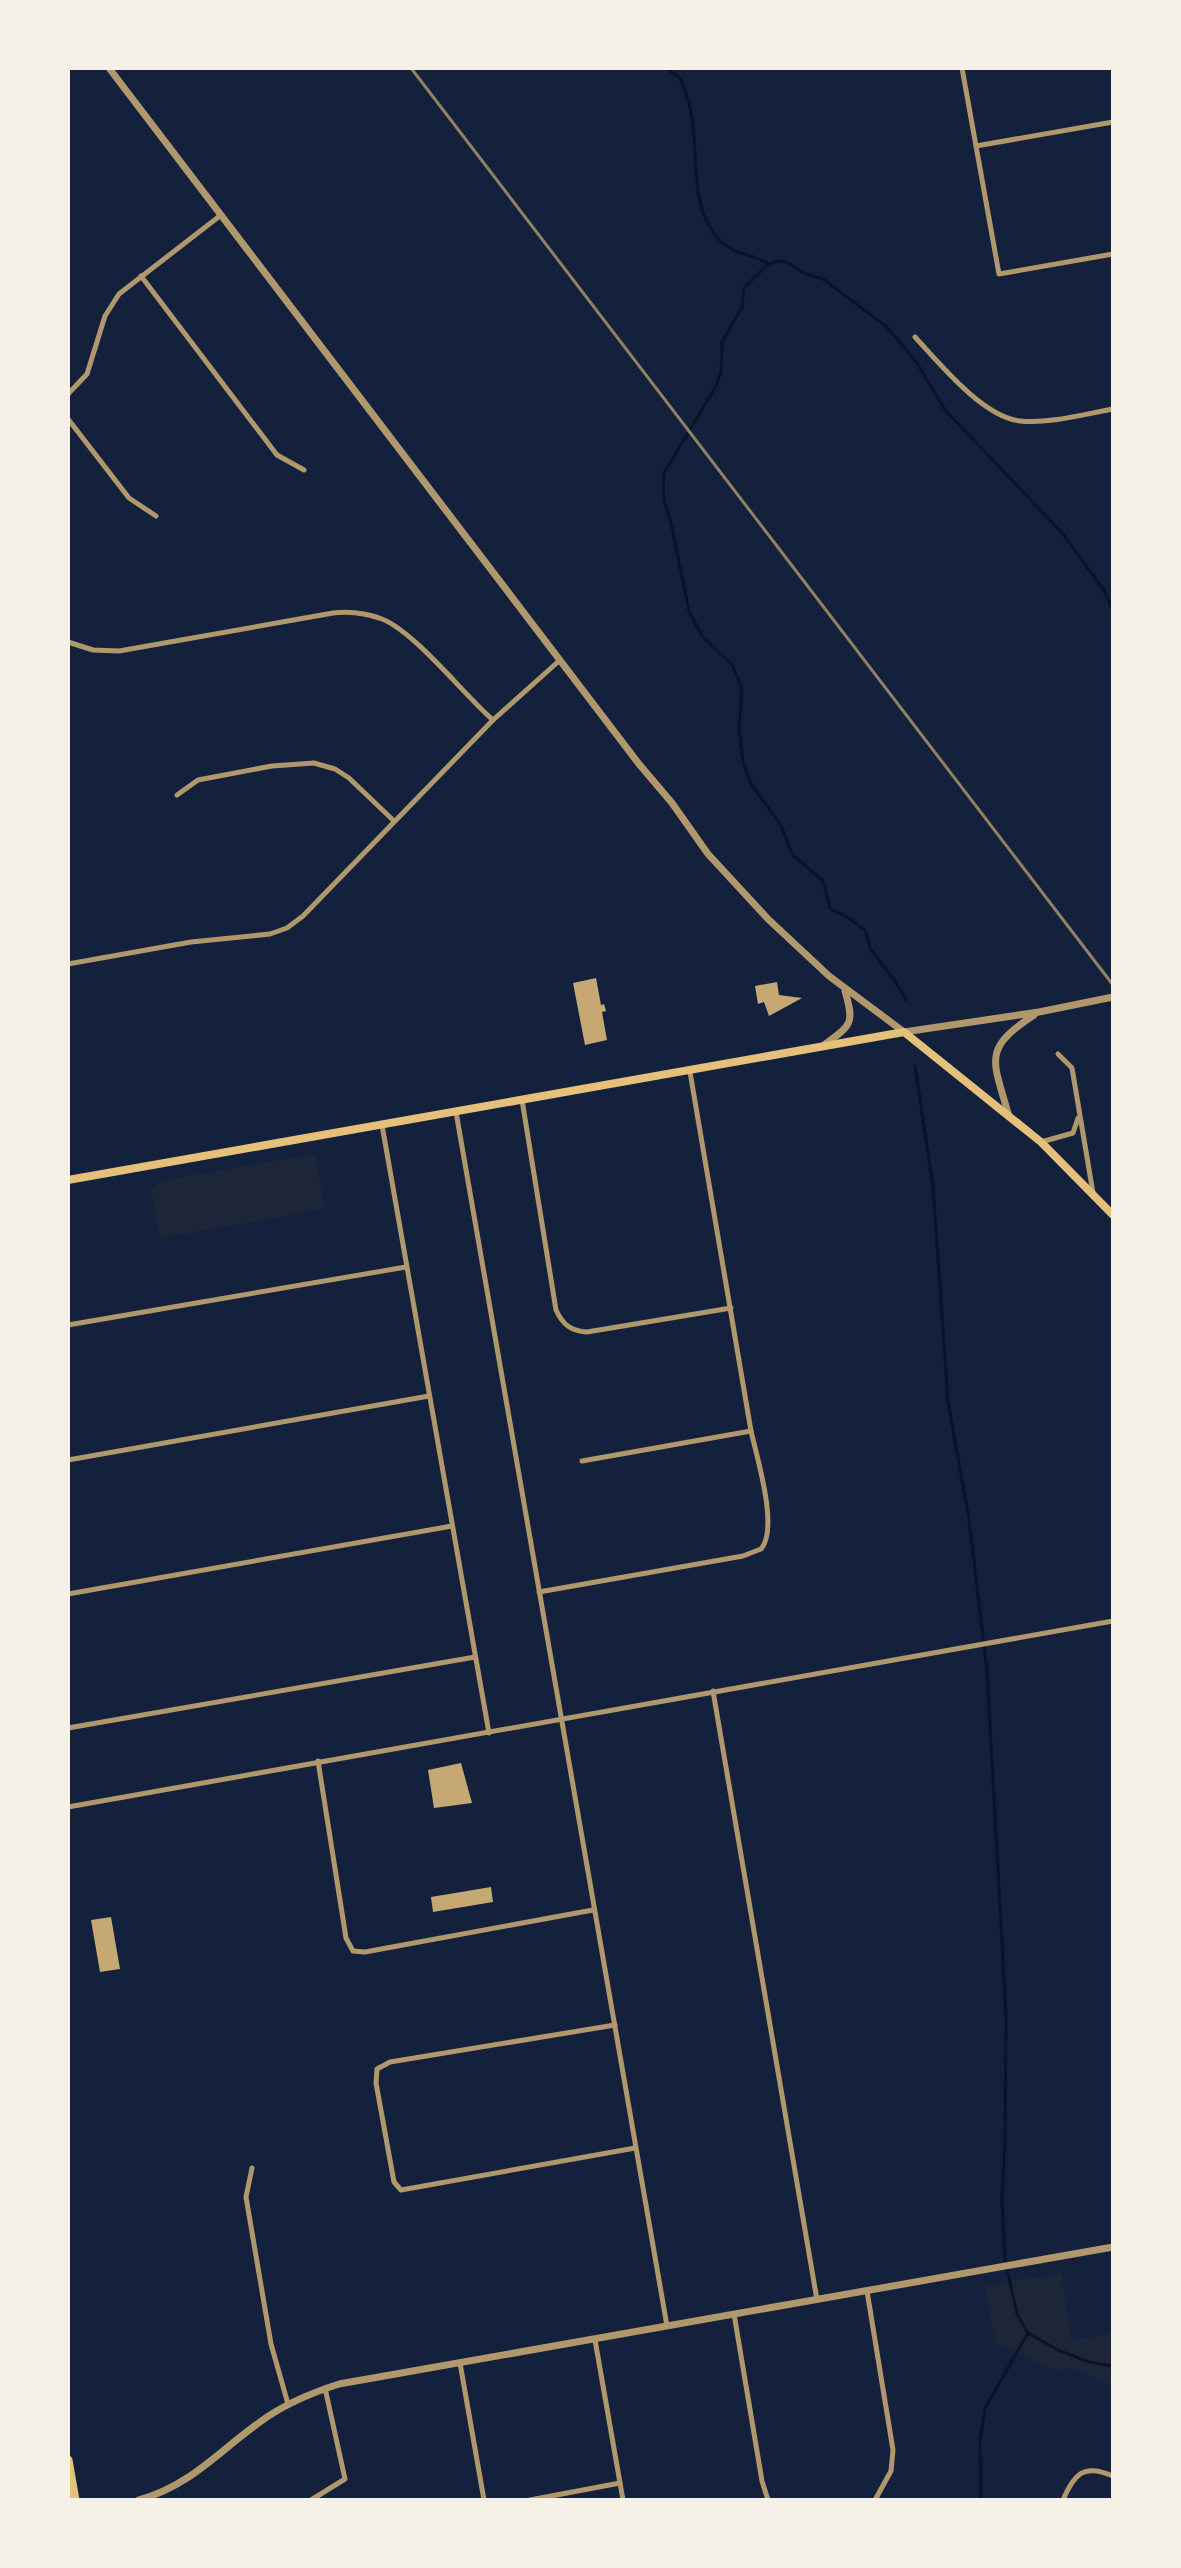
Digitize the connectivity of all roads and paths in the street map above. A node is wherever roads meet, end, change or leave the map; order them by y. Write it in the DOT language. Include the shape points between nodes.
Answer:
graph roads {
  1 [pos="109,68"];
  2 [pos="962,68"];
  3 [pos="1113,122"];
  4 [pos="976,146"];
  5 [pos="221,215"];
  6 [pos="1113,254"];
  7 [pos="141,276"];
  8 [pos="915,337"];
  9 [pos="68,394"];
  10 [pos="1113,409"];
  11 [pos="68,419"];
  12 [pos="304,470"];
  13 [pos="156,516"];
  14 [pos="68,642"];
  15 [pos="560,660"];
  16 [pos="493,720"];
  17 [pos="177,795"];
  18 [pos="394,821"];
  19 [pos="68,964"];
  20 [pos="845,989"];
  21 [pos="1113,997"];
  22 [pos="1039,1012"];
  23 [pos="904,1032"];
  24 [pos="824,1045"];
  25 [pos="1058,1054"];
  26 [pos="690,1072"];
  27 [pos="522,1100"];
  28 [pos="456,1112"];
  29 [pos="1008,1113"];
  30 [pos="1079,1113"];
  31 [pos="382,1125"];
  32 [pos="1041,1142"];
  33 [pos="68,1180"];
  34 [pos="1093,1194"];
  35 [pos="1113,1215"];
  36 [pos="406,1267"];
  37 [pos="731,1308"];
  38 [pos="68,1325"];
  39 [pos="429,1396"];
  40 [pos="751,1431"];
  41 [pos="68,1460"];
  42 [pos="582,1461"];
  43 [pos="452,1526"];
  44 [pos="539,1592"];
  45 [pos="68,1594"];
  46 [pos="1113,1621"];
  47 [pos="475,1657"];
  48 [pos="713,1691"];
  49 [pos="560,1720"];
  50 [pos="68,1728"];
  51 [pos="489,1733"];
  52 [pos="318,1761"];
  53 [pos="68,1807"];
  54 [pos="593,1910"];
  55 [pos="615,2025"];
  56 [pos="635,2148"];
  57 [pos="252,2168"];
  58 [pos="1113,2247"];
  59 [pos="867,2291"];
  60 [pos="817,2300"];
  61 [pos="734,2314"];
  62 [pos="667,2326"];
  63 [pos="595,2340"];
  64 [pos="460,2363"];
  65 [pos="325,2388"];
  66 [pos="288,2404"];
  67 [pos="68,2460"];
  68 [pos="1113,2476"];
  69 [pos="620,2483"];
  70 [pos="75,2500"];
  71 [pos="139,2500"];
  72 [pos="311,2500"];
  73 [pos="484,2500"];
  74 [pos="530,2500"];
  75 [pos="623,2500"];
  76 [pos="768,2500"];
  77 [pos="875,2500"];
  78 [pos="1063,2500"];
  1 -- 5 [label="street"];
  2 -- 4 [label="street"];
  3 -- 4 [label="street"];
  4 -- 6 [label="street" via="999,274"];
  5 -- 7 [label="street"];
  5 -- 15 [label="street"];
  7 -- 9 [label="street" via="109,308 87,374"];
  7 -- 12 [label="street" via="277,455"];
  8 -- 10 [label="street" via="987,408 1005,418 1030,422"];
  11 -- 13 [label="street" via="129,498"];
  14 -- 16 [label="street" via="119,651 333,613 366,614 404,633"];
  15 -- 16 [label="street"];
  15 -- 20 [label="street" via="708,854"];
  16 -- 18 [label="street"];
  17 -- 18 [label="street" via="198,780 314,763 349,778"];
  18 -- 19 [label="street" via="287,928"];
  20 -- 23 [label="street"];
  20 -- 24 [label="street" via="851,1021"];
  21 -- 22 [label="street"];
  22 -- 23 [label="street"];
  22 -- 29 [label="street" via="1003,1038 995,1055"];
  23 -- 24 [label="main road"];
  23 -- 29 [label="main road"];
  24 -- 26 [label="main road"];
  25 -- 30 [label="street" via="1072,1068"];
  26 -- 27 [label="main road"];
  26 -- 37 [label="street"];
  27 -- 28 [label="main road"];
  27 -- 37 [label="street" via="556,1310 565,1325 587,1332"];
  28 -- 31 [label="main road"];
  28 -- 44 [label="street"];
  29 -- 32 [label="main road"];
  30 -- 32 [label="street" via="1073,1133"];
  30 -- 34 [label="street"];
  31 -- 33 [label="main road"];
  31 -- 36 [label="street"];
  32 -- 34 [label="main road"];
  34 -- 35 [label="main road"];
  36 -- 38 [label="street"];
  36 -- 39 [label="street"];
  37 -- 40 [label="street"];
  39 -- 41 [label="street"];
  39 -- 43 [label="street"];
  40 -- 42 [label="street"];
  40 -- 44 [label="street" via="769,1525 761,1549"];
  43 -- 45 [label="street"];
  43 -- 47 [label="street"];
  44 -- 49 [label="street"];
  46 -- 48 [label="street"];
  47 -- 50 [label="street"];
  47 -- 51 [label="street"];
  48 -- 49 [label="street"];
  48 -- 60 [label="street"];
  49 -- 51 [label="street"];
  49 -- 54 [label="street"];
  51 -- 52 [label="street"];
  52 -- 53 [label="street"];
  52 -- 54 [label="street" via="346,1938 353,1951"];
  54 -- 55 [label="street"];
  55 -- 56 [label="street"];
  55 -- 56 [label="street" via="390,2062 377,2069 376,2083 392,2177 401,2190"];
  56 -- 62 [label="street"];
  57 -- 66 [label="street" via="246,2197 271,2344"];
  58 -- 59 [label="street"];
  59 -- 60 [label="street"];
  59 -- 77 [label="street" via="893,2450 891,2471"];
  60 -- 61 [label="street"];
  61 -- 62 [label="street"];
  61 -- 76 [label="street"];
  62 -- 63 [label="street"];
  63 -- 64 [label="street"];
  63 -- 69 [label="street"];
  64 -- 65 [label="street"];
  64 -- 73 [label="street"];
  65 -- 66 [label="street"];
  65 -- 72 [label="street" via="345,2479"];
  66 -- 71 [label="street" via="206,2467"];
  67 -- 70 [label="main road"];
  68 -- 78 [label="street" via="1083,2471"];
  69 -- 74 [label="street"];
  69 -- 75 [label="street"];
}
